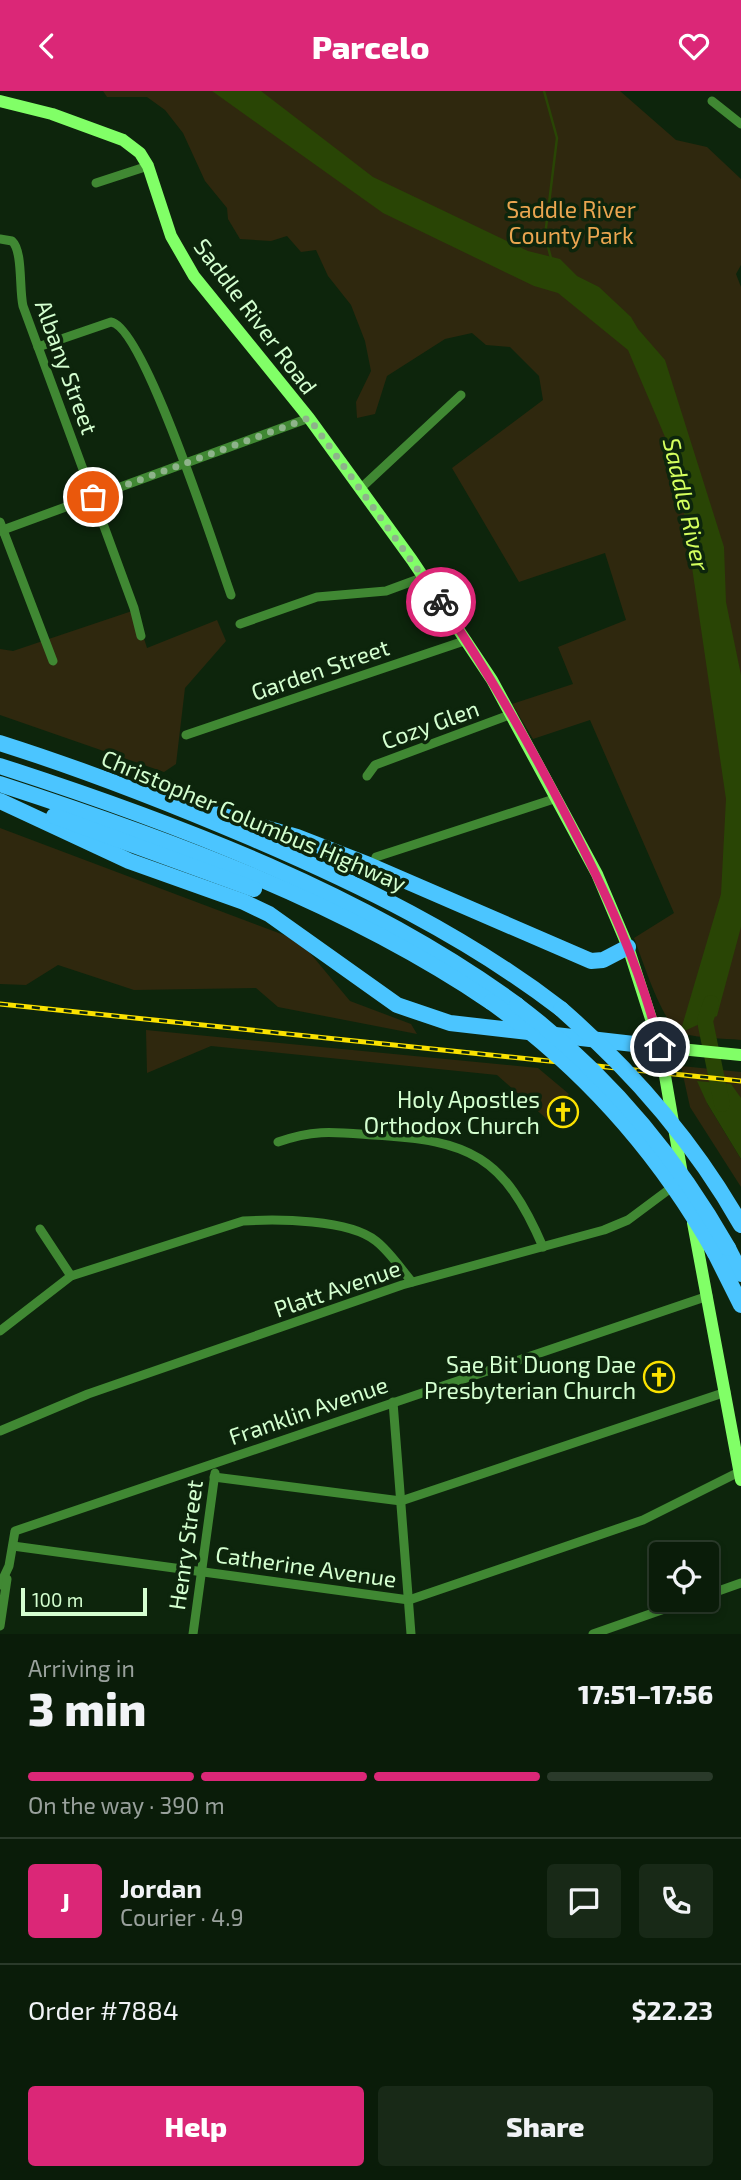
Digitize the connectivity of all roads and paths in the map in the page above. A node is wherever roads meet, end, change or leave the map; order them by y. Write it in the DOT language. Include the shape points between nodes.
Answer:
graph roads {
  1 [pos="0,101"];
  2 [pos="712,101"];
  3 [pos="741,124"];
  4 [pos="148,166"];
  5 [pos="96,183"];
  6 [pos="0,239"];
  7 [pos="38,347"];
  8 [pos="461,395"];
  9 [pos="309,418"];
  10 [pos="185,464"];
  11 [pos="360,489"];
  12 [pos="93,497"];
  13 [pos="1,527"];
  14 [pos="424,577"];
  15 [pos="231,595"];
  16 [pos="240,624"];
  17 [pos="141,636"];
  18 [pos="467,640"];
  19 [pos="53,661"];
  20 [pos="512,714"];
  21 [pos="186,735"];
  22 [pos="0,743"];
  23 [pos="0,766"];
  24 [pos="367,776"];
  25 [pos="0,784"];
  26 [pos="135,791"];
  27 [pos="557,798"];
  28 [pos="0,800"];
  29 [pos="376,857"];
  30 [pos="381,937"];
  31 [pos="628,947"];
  32 [pos="660,1047"];
  33 [pos="740,1055"];
  34 [pos="278,1142"];
  35 [pos="683,1181"];
  36 [pos="741,1225"];
  37 [pos="40,1229"];
  38 [pos="542,1248"];
  39 [pos="722,1250"];
  40 [pos="741,1273"];
  41 [pos="71,1276"];
  42 [pos="412,1282"];
  43 [pos="708,1296"];
  44 [pos="741,1305"];
  45 [pos="0,1331"];
  46 [pos="726,1392"];
  47 [pos="393,1402"];
  48 [pos="0,1431"];
  49 [pos="216,1462"];
  50 [pos="740,1476"];
  51 [pos="214,1477"];
  52 [pos="401,1501"];
  53 [pos="13,1546"];
  54 [pos="9,1566"];
  55 [pos="202,1571"];
  56 [pos="741,1583"];
  57 [pos="0,1585"];
  58 [pos="719,1591"];
  59 [pos="409,1600"];
  60 [pos="656,1612"];
  61 [pos="0,1626"];
  62 [pos="193,1634"];
  63 [pos="411,1634"];
  64 [pos="593,1634"];
  1 -- 4 [label="street, Saddle River Road" via="123,140"];
  2 -- 3 [label="street"];
  4 -- 5 [label="street"];
  4 -- 9 [label="street, Saddle River Road" via="182,257"];
  6 -- 7 [label="street, Albany Street" via="12,241 19,250 19,289"];
  7 -- 10 [label="street" via="111,322 120,325 154,384"];
  7 -- 12 [label="street, Albany Street"];
  8 -- 11 [label="street"];
  9 -- 10 [label="street"];
  9 -- 11 [label="street, Saddle River Road"];
  10 -- 12 [label="street"];
  10 -- 15 [label="street"];
  11 -- 14 [label="street, Saddle River Road"];
  12 -- 13 [label="street"];
  12 -- 17 [label="street, Albany Street"];
  13 -- 19 [label="street"];
  14 -- 16 [label="street" via="386,591 317,597"];
  14 -- 18 [label="street, Saddle River Road"];
  18 -- 20 [label="street, Saddle River Road"];
  18 -- 21 [label="street, Garden Street"];
  20 -- 24 [label="street, Cozy Glen" via="375,765"];
  20 -- 27 [label="street, Saddle River Road"];
  22 -- 26 [label="highway, Christopher Columbus Highway"];
  23 -- 39 [label="highway, Christopher Columbus Highway, bridge" via="142,815 282,874 419,942 517,1005 628,1106 685,1179"];
  25 -- 30 [label="highway, Christopher Columbus Highway" via="212,860"];
  26 -- 31 [label="highway" via="297,837 591,961"];
  26 -- 36 [label="highway, Christopher Columbus Highway, bridge" via="293,856 399,906 491,959 561,1009 661,1110"];
  27 -- 29 [label="street"];
  27 -- 31 [label="street, Saddle River Road"];
  28 -- 30 [label="highway"];
  28 -- 32 [label="highway" via="129,861 269,914 397,1005 419,1014 450,1023"];
  30 -- 39 [label="highway, Christopher Columbus Highway, bridge" via="491,1002 552,1051 623,1122"];
  31 -- 32 [label="street, Saddle River Road"];
  32 -- 33 [label="street"];
  32 -- 35 [label="street, Saddle River Road"];
  34 -- 38 [label="street" via="315,1131 425,1138 458,1147 482,1160 509,1184"];
  35 -- 38 [label="street, Platt Avenue" via="662,1191 628,1220"];
  35 -- 43 [label="street, Saddle River Road"];
  37 -- 41 [label="street"];
  38 -- 42 [label="street, Platt Avenue"];
  39 -- 40 [label="highway, Christopher Columbus Highway"];
  39 -- 44 [label="highway, Christopher Columbus Highway"];
  41 -- 42 [label="street" via="228,1223 263,1220 356,1229 376,1241"];
  41 -- 45 [label="street"];
  42 -- 48 [label="street, Platt Avenue" via="88,1394"];
  43 -- 46 [label="street, Saddle River Road"];
  43 -- 47 [label="street, Franklin Avenue"];
  46 -- 50 [label="street, Saddle River Road"];
  46 -- 52 [label="street"];
  47 -- 49 [label="street, Franklin Avenue"];
  47 -- 52 [label="street"];
  49 -- 51 [label="street, Henry Street"];
  49 -- 53 [label="street, Franklin Avenue" via="15,1531"];
  50 -- 59 [label="street, Catherine Avenue" via="643,1520"];
  51 -- 52 [label="street"];
  51 -- 55 [label="street, Henry Street"];
  52 -- 59 [label="street"];
  53 -- 54 [label="street"];
  53 -- 55 [label="street, Catherine Avenue"];
  54 -- 57 [label="street"];
  54 -- 61 [label="street"];
  55 -- 59 [label="street, Catherine Avenue"];
  55 -- 62 [label="street, Henry Street"];
  56 -- 58 [label="street"];
  59 -- 63 [label="street"];
  60 -- 64 [label="street"];
}
